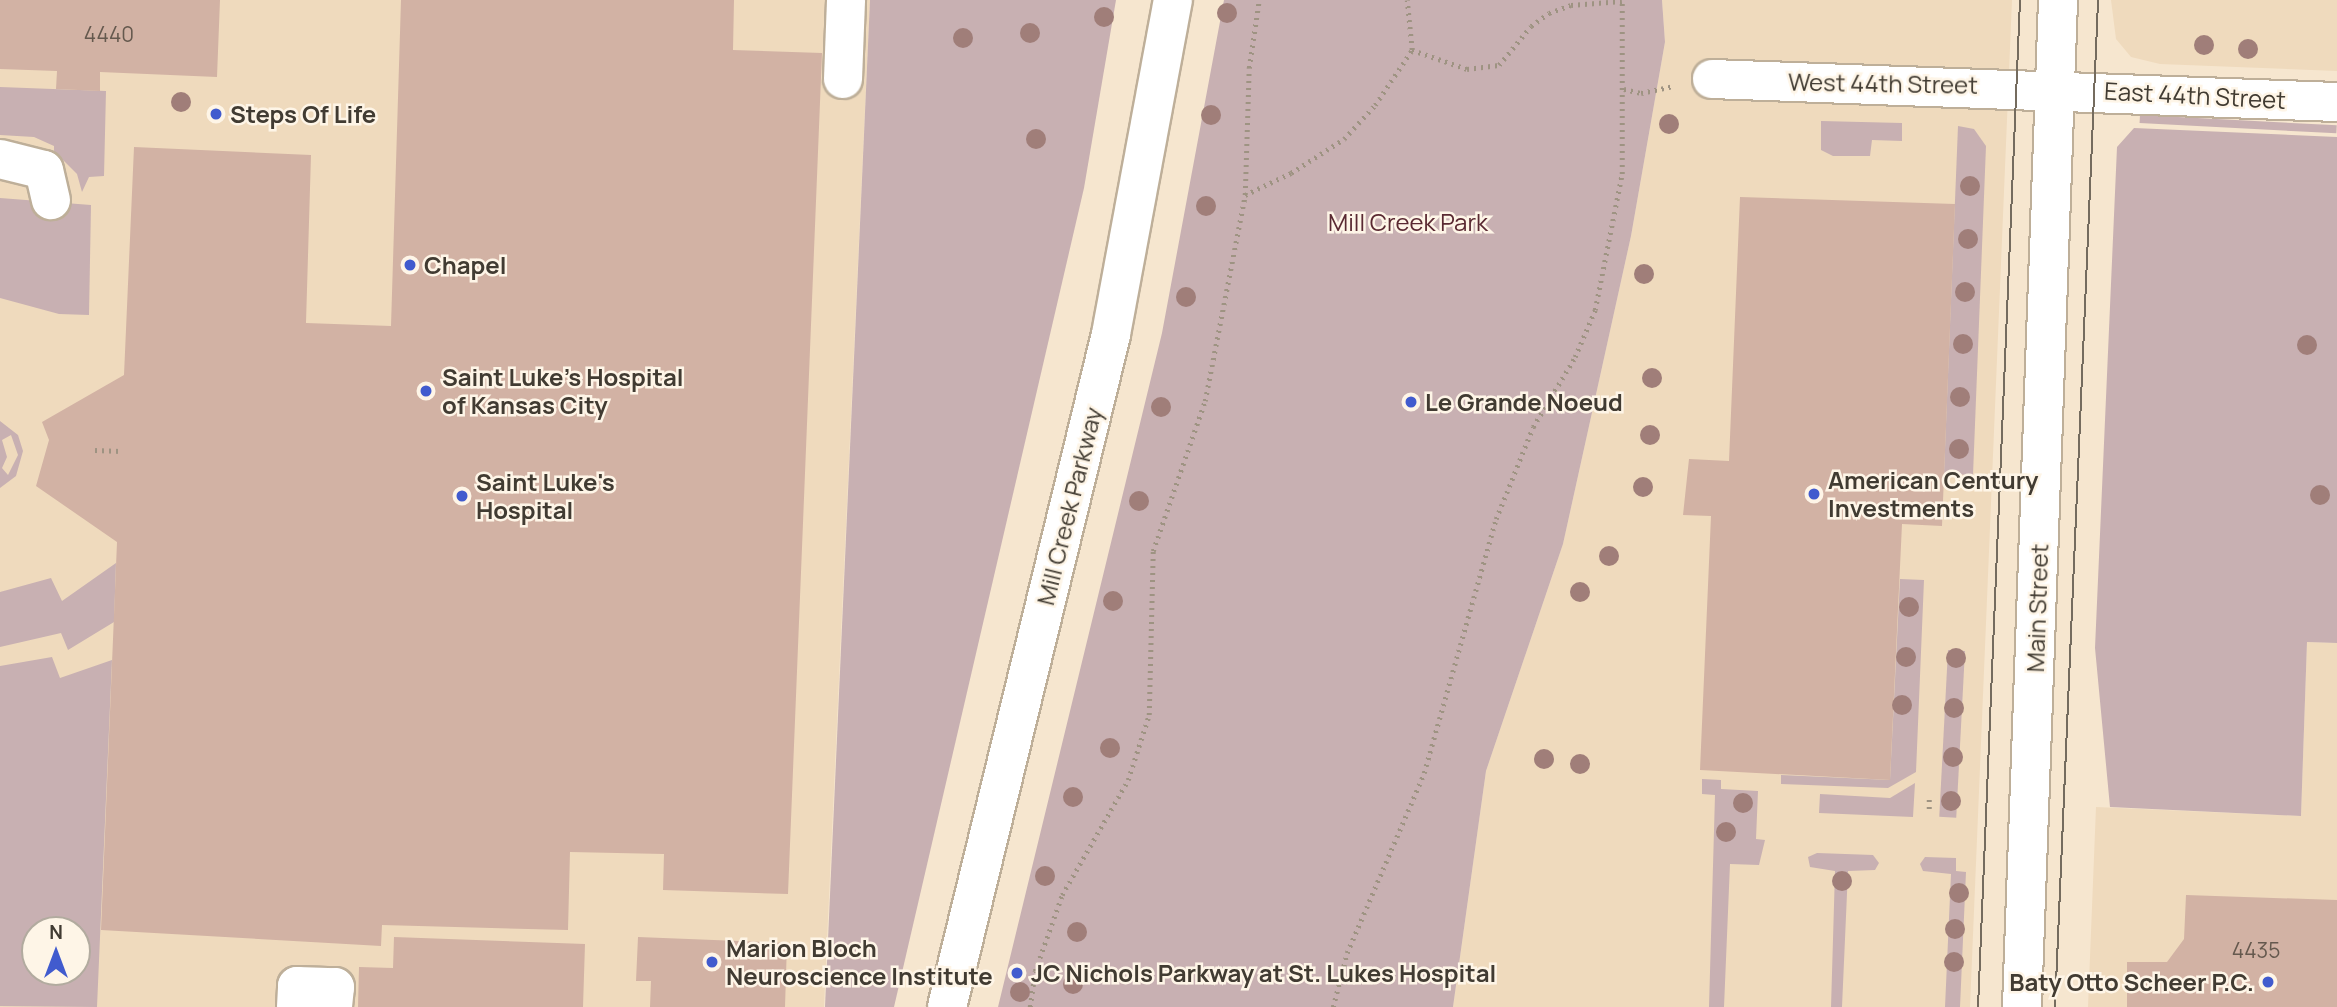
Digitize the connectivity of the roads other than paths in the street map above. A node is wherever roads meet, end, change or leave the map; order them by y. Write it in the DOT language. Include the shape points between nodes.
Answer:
graph roads {
  1 [pos="846,0"];
  2 [pos="1173,0"];
  3 [pos="2058,0"];
  4 [pos="843,79"];
  5 [pos="1712,79"];
  6 [pos="2053,88"];
  7 [pos="2337,102"];
  8 [pos="0,159"];
  9 [pos="51,200"];
  10 [pos="296,1007"];
  11 [pos="334,1007"];
  12 [pos="947,1007"];
  13 [pos="2022,1007"];
  1 -- 4 [label="main road"];
  2 -- 12 [label="main road, Mill Creek Parkway" via="1111,334"];
  3 -- 6 [label="main road, Main Street"];
  5 -- 6 [label="main road, West 44th Street"];
  6 -- 7 [label="main road, East 44th Street"];
  6 -- 13 [label="main road, Main Street"];
  8 -- 9 [label="main road" via="44,170"];
  10 -- 11 [label="main road" via="297,986 335,987"];
}
